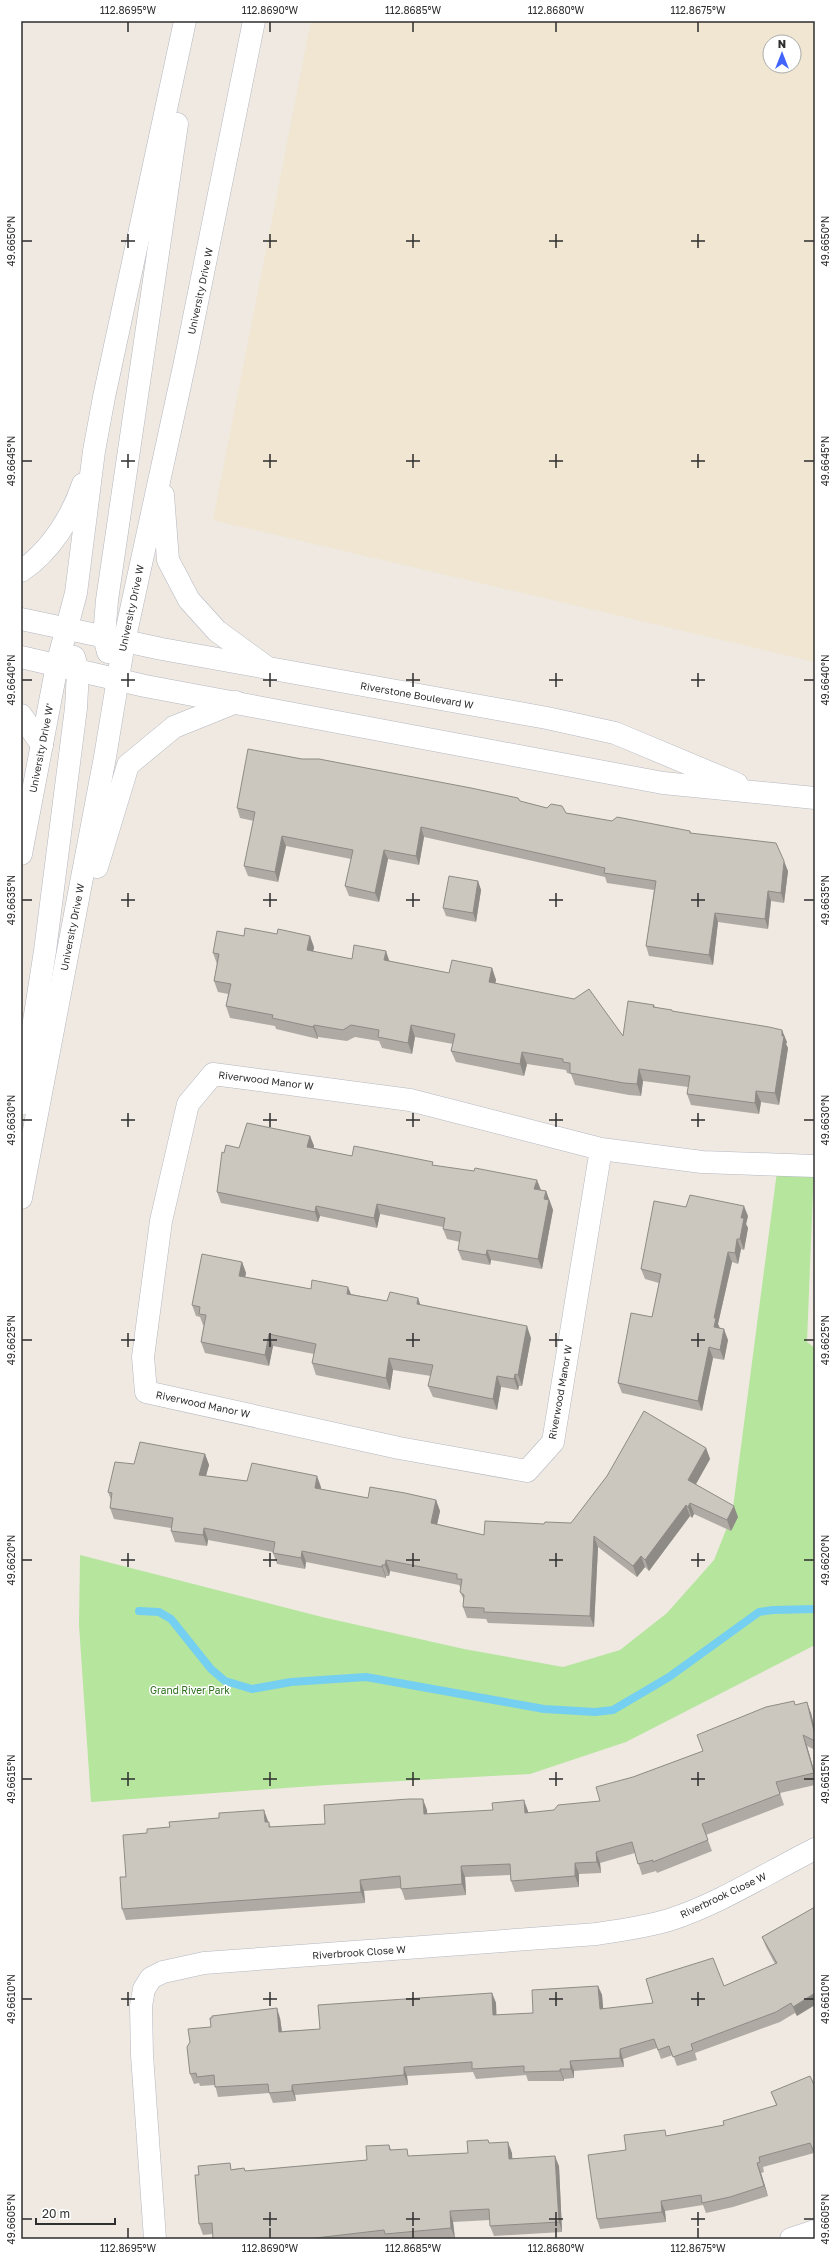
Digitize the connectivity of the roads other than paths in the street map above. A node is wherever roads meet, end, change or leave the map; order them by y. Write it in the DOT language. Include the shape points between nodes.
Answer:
graph roads {
  1 [pos="186,21"];
  2 [pos="254,21"];
  3 [pos="94,451"];
  4 [pos="162,465"];
  5 [pos="21,571"];
  6 [pos="21,619"];
  7 [pos="66,629"];
  8 [pos="114,639"];
  9 [pos="21,657"];
  10 [pos="57,665"];
  11 [pos="269,669"];
  12 [pos="78,671"];
  13 [pos="117,680"];
  14 [pos="236,702"];
  15 [pos="21,715"];
  16 [pos="42,744"];
  17 [pos="758,793"];
  18 [pos="815,798"];
  19 [pos="21,854"];
  20 [pos="54,1024"];
  21 [pos="21,1104"];
  22 [pos="601,1149"];
  23 [pos="815,1166"];
  24 [pos="21,1198"];
  25 [pos="815,1849"];
  26 [pos="815,2231"];
  27 [pos="155,2239"];
  28 [pos="791,2239"];
  1 -- 3 [label="main road"];
  1 -- 8 [label="main road" via="176,128 119,514"];
  2 -- 4 [label="main road, University Drive W"];
  3 -- 5 [label="main road" via="79,495 64,523 46,548"];
  3 -- 7 [label="main road" via="76,593"];
  4 -- 8 [label="main road, University Drive W"];
  4 -- 11 [label="main road" via="168,560 185,594 217,631"];
  6 -- 7 [label="main road, Riverstone Boulevard W"];
  7 -- 8 [label="main road, Riverstone Boulevard W"];
  7 -- 10 [label="main road"];
  7 -- 12 [label="main road"];
  8 -- 11 [label="main road, Riverstone Boulevard W"];
  8 -- 13 [label="main road, University Drive W"];
  9 -- 10 [label="main road, Riverstone Boulevard W"];
  10 -- 12 [label="main road, Riverstone Boulevard W"];
  10 -- 16 [label="main road, University Drive W'"];
  11 -- 17 [label="main road, Riverstone Boulevard W" via="547,718 615,733"];
  12 -- 13 [label="main road, Riverstone Boulevard W"];
  12 -- 21 [label="main road" via="76,708 45,951"];
  13 -- 14 [label="main road, Riverstone Boulevard W"];
  13 -- 20 [label="main road, University Drive W" via="105,757"];
  14 -- 17 [label="main road, Riverstone Boulevard W" via="663,783"];
  14 -- 20 [label="main road" via="174,727 128,765 101,852"];
  15 -- 16 [label="main road"];
  16 -- 19 [label="main road, University Drive W'"];
  17 -- 18 [label="main road, Riverstone Boulevard W"];
  20 -- 24 [label="main road, University Drive W"];
  22 -- 22 [label="main road, Riverwood Manor W" via="410,1100 213,1074 188,1104 161,1222 143,1357 146,1392 399,1448 527,1471 553,1442"];
  22 -- 23 [label="main road, Riverwood Manor W" via="702,1162"];
  25 -- 27 [label="main road, Riverbrook Close W" via="700,1908 640,1928 597,1934 204,1963 176,1968 151,1978 144,1989 142,2006 142,2055"];
  26 -- 28 [label="main road"];
}
